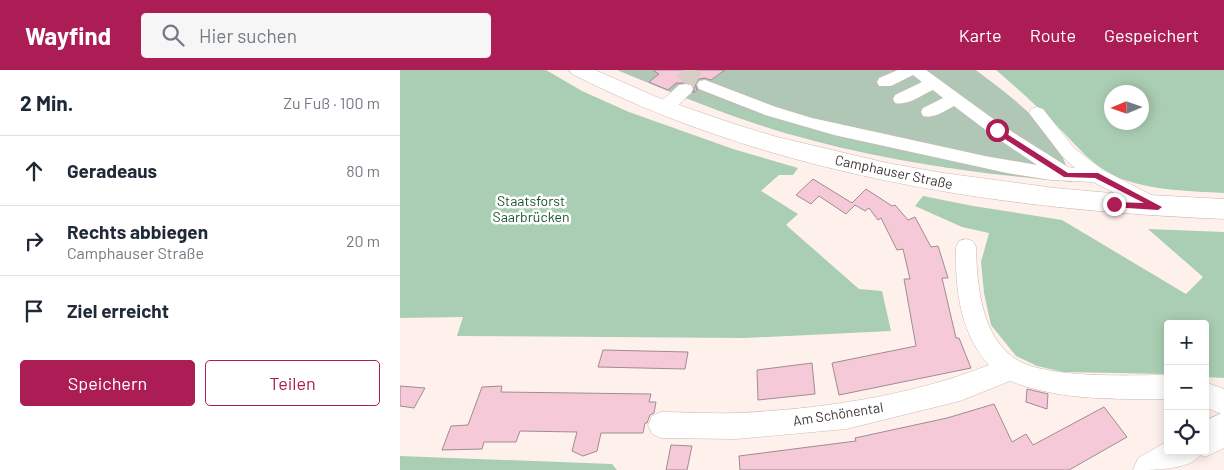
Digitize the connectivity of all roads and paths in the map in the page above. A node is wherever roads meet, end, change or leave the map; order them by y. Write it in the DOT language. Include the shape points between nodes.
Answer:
graph roads {
  1 [pos="579,70"];
  2 [pos="911,70"];
  3 [pos="916,70"];
  4 [pos="885,82"];
  5 [pos="934,83"];
  6 [pos="705,84"];
  7 [pos="685,89"];
  8 [pos="901,99"];
  9 [pos="955,99"];
  10 [pos="664,108"];
  11 [pos="928,112"];
  12 [pos="1037,113"];
  13 [pos="1096,175"];
  14 [pos="1066,176"];
  15 [pos="1158,207"];
  16 [pos="1224,209"];
  17 [pos="966,247"];
  18 [pos="1010,369"];
  19 [pos="1164,386"];
  20 [pos="1209,396"];
  21 [pos="1224,402"];
  22 [pos="661,425"];
  23 [pos="1224,429"];
  24 [pos="1209,438"];
  25 [pos="1177,455"];
  26 [pos="1150,470"];
  1 -- 10 [label="main road, Camphauser Straße"];
  2 -- 4 [label="street"];
  3 -- 5 [label="street"];
  5 -- 8 [label="street"];
  5 -- 9 [label="street"];
  6 -- 14 [label="street" via="751,105 796,119 1003,167"];
  7 -- 10 [label="street"];
  9 -- 11 [label="street"];
  9 -- 14 [label="street"];
  10 -- 15 [label="main road, Camphauser Straße" via="802,152 922,179 1040,197"];
  12 -- 13 [label="street" via="1068,152"];
  13 -- 14 [label="street"];
  13 -- 15 [label="street"];
  15 -- 16 [label="main road, Camphauser Straße"];
  17 -- 18 [label="street" via="970,303 976,325 991,350"];
  18 -- 19 [label="street" via="1060,383"];
  18 -- 22 [label="street, Am Schönental" via="960,389 846,416 736,426"];
  20 -- 21 [label="street"];
  23 -- 24 [label="main road"];
  25 -- 26 [label="main road"];
}
